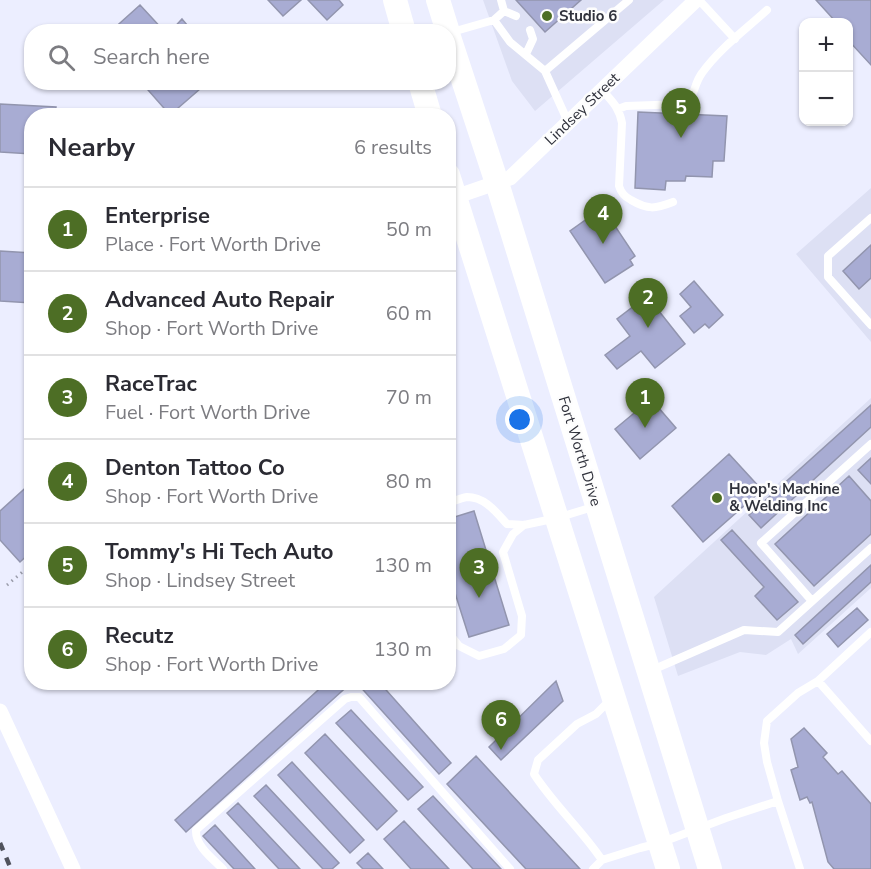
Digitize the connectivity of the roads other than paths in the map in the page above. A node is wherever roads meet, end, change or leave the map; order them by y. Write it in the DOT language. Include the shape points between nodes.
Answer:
graph roads {
  1 [pos="394,0"];
  2 [pos="438,0"];
  3 [pos="501,0"];
  4 [pos="629,0"];
  5 [pos="698,0"];
  6 [pos="767,10"];
  7 [pos="504,11"];
  8 [pos="516,16"];
  9 [pos="494,20"];
  10 [pos="402,24"];
  11 [pos="445,24"];
  12 [pos="530,30"];
  13 [pos="456,31"];
  14 [pos="735,39"];
  15 [pos="526,54"];
  16 [pos="456,57"];
  17 [pos="545,70"];
  18 [pos="422,90"];
  19 [pos="602,90"];
  20 [pos="428,108"];
  21 [pos="618,109"];
  22 [pos="568,123"];
  23 [pos="497,183"];
  24 [pos="456,190"];
  25 [pos="673,202"];
  26 [pos="456,207"];
  27 [pos="871,218"];
  28 [pos="871,325"];
  29 [pos="871,444"];
  30 [pos="456,500"];
  31 [pos="597,505"];
  32 [pos="556,518"];
  33 [pos="524,525"];
  34 [pos="871,548"];
  35 [pos="812,601"];
  36 [pos="871,632"];
  37 [pos="456,642"];
  38 [pos="649,672"];
  39 [pos="818,681"];
  40 [pos="613,696"];
  41 [pos="0,711"];
  42 [pos="871,741"];
  43 [pos="778,801"];
  44 [pos="698,828"];
  45 [pos="660,843"];
  46 [pos="602,860"];
  47 [pos="73,869"];
  48 [pos="223,869"];
  49 [pos="510,869"];
  50 [pos="593,869"];
  51 [pos="668,869"];
  52 [pos="710,869"];
  53 [pos="801,869"];
  1 -- 10 [label="main road"];
  2 -- 11 [label="main road, Fort Worth Drive"];
  3 -- 7 [label="lane"];
  4 -- 17 [label="lane"];
  5 -- 14 [label="lane"];
  5 -- 19 [label="street, Lindsey Street"];
  6 -- 14 [label="lane"];
  7 -- 8 [label="lane"];
  7 -- 9 [label="lane"];
  9 -- 13 [label="lane"];
  9 -- 15 [label="lane" via="510,42"];
  12 -- 15 [label="lane" via="533,39"];
  14 -- 21 [label="lane" via="700,75 689,101"];
  15 -- 17 [label="lane"];
  16 -- 23 [label="main road, Fort Worth Drive"];
  17 -- 22 [label="lane"];
  18 -- 20 [label="main road"];
  19 -- 21 [label="lane"];
  19 -- 22 [label="street, Lindsey Street"];
  21 -- 25 [label="lane" via="622,123 620,191 642,207"];
  22 -- 23 [label="street, Lindsey Street" via="510,178"];
  23 -- 24 [label="street, Lindsey Street"];
  23 -- 31 [label="main road, Fort Worth Drive"];
  26 -- 32 [label="main road"];
  27 -- 28 [label="lane" via="828,256 828,277"];
  29 -- 35 [label="lane" via="761,543"];
  30 -- 33 [label="lane" via="480,499 507,524"];
  31 -- 32 [label="lane"];
  31 -- 38 [label="main road, Fort Worth Drive"];
  32 -- 33 [label="lane"];
  32 -- 40 [label="main road"];
  33 -- 37 [label="lane" via="513,534 503,552 522,616 521,635 504,649 479,656"];
  34 -- 35 [label="lane"];
  35 -- 38 [label="lane" via="778,632 744,630"];
  36 -- 39 [label="lane"];
  38 -- 44 [label="main road, Fort Worth Drive"];
  39 -- 42 [label="lane"];
  39 -- 43 [label="lane" via="767,721 764,743"];
  40 -- 45 [label="main road"];
  40 -- 46 [label="lane" via="538,760 534,774"];
  41 -- 47 [label="street"];
  43 -- 44 [label="lane"];
  43 -- 53 [label="lane"];
  44 -- 45 [label="lane"];
  44 -- 52 [label="main road, Fort Worth Drive"];
  45 -- 46 [label="lane"];
  45 -- 51 [label="main road"];
  46 -- 50 [label="lane"];
  48 -- 49 [label="lane" via="199,843 196,830 351,697 359,697"];
}
